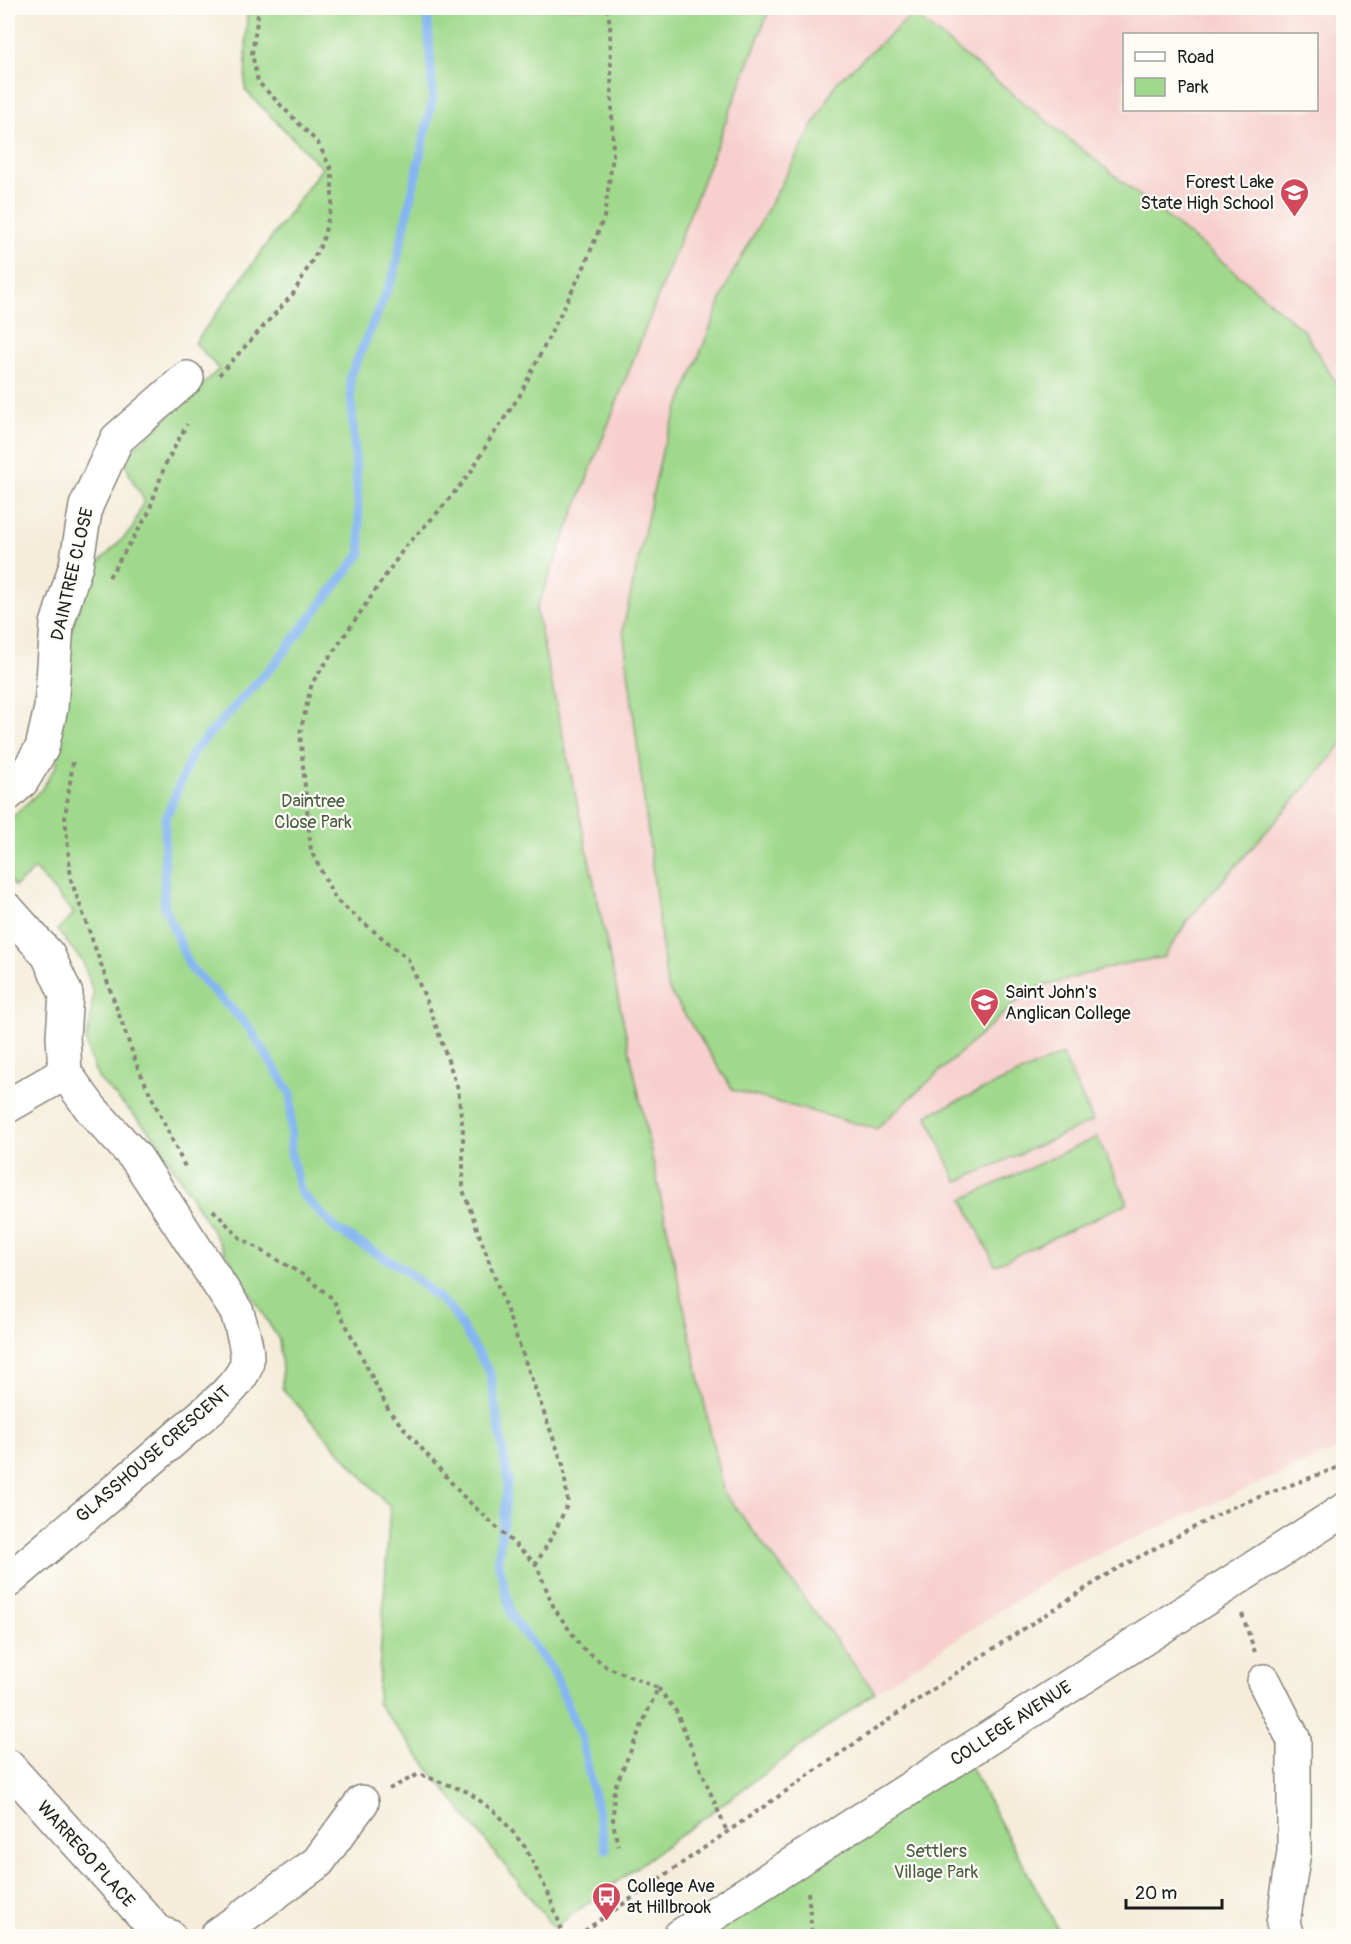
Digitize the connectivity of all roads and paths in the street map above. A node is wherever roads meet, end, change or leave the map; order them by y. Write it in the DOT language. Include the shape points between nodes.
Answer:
graph roads {
  1 [pos="259,8"];
  2 [pos="607,8"];
  3 [pos="201,379"];
  4 [pos="191,417"];
  5 [pos="106,581"];
  6 [pos="74,758"];
  7 [pos="8,794"];
  8 [pos="8,910"];
  9 [pos="65,1073"];
  10 [pos="8,1106"];
  11 [pos="188,1174"];
  12 [pos="207,1204"];
  13 [pos="1344,1465"];
  14 [pos="1344,1510"];
  15 [pos="536,1564"];
  16 [pos="8,1581"];
  17 [pos="1264,1681"];
  18 [pos="658,1688"];
  19 [pos="8,1766"];
  20 [pos="362,1802"];
  21 [pos="727,1832"];
  22 [pos="618,1846"];
  23 [pos="808,1891"];
  24 [pos="812,1934"];
  25 [pos="169,1936"];
  26 [pos="216,1936"];
  27 [pos="564,1936"];
  28 [pos="577,1936"];
  29 [pos="680,1936"];
  30 [pos="806,1936"];
  31 [pos="823,1936"];
  32 [pos="1287,1936"];
  1 -- 3 [label="path" via="252,54 258,82 318,143 332,171 332,204 322,243 292,294"];
  2 -- 15 [label="path" via="613,156 604,217 585,265 520,395 471,472 405,547 312,683 300,733 311,851 336,900 408,959 458,1089 463,1190 563,1465 568,1503"];
  3 -- 7 [label="street, DAINTREE CLOSE" via="117,439 86,506 76,565 57,624 51,708 42,748 22,781"];
  4 -- 5 [label="path" via="165,465 148,514"];
  6 -- 11 [label="path" via="65,817 70,880 138,1068"];
  8 -- 9 [label="street" via="48,955 66,993"];
  9 -- 10 [label="street"];
  9 -- 16 [label="street, GLASSHOUSE CRESCENT" via="92,1110 137,1159 237,1312 245,1339 246,1365 228,1392"];
  12 -- 15 [label="path" via="240,1238 305,1276 333,1299 388,1412 463,1496"];
  13 -- 21 [label="path" via="1230,1509 1112,1572 965,1667"];
  14 -- 29 [label="street, COLLEGE AVENUE"];
  15 -- 18 [label="path" via="554,1608 582,1648 607,1667"];
  17 -- 32 [label="street" via="1294,1740 1294,1852 1283,1923"];
  18 -- 21 [label="path" via="676,1711"];
  18 -- 22 [label="path" via="614,1789 613,1822"];
  19 -- 25 [label="street, WARREGO PLACE" via="159,1933"];
  20 -- 26 [label="street" via="318,1862"];
  20 -- 27 [label="path" via="419,1774 468,1792 498,1814 525,1847"];
  21 -- 28 [label="path"];
  23 -- 24 [label="path"];
  24 -- 30 [label="path"];
  24 -- 31 [label="path"];
}
